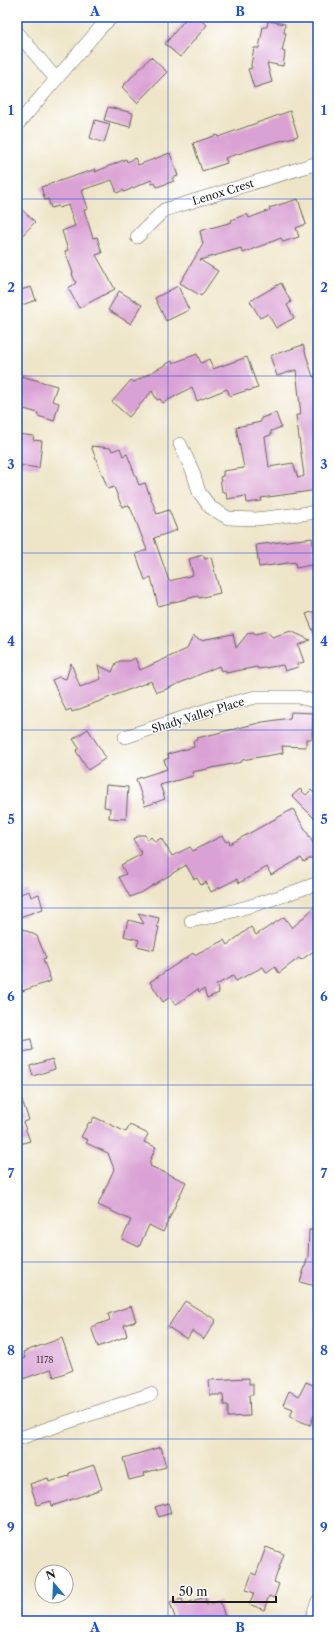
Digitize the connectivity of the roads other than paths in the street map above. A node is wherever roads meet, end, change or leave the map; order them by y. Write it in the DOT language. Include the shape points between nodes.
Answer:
graph roads {
  1 [pos="112,17"];
  2 [pos="17,32"];
  3 [pos="56,79"];
  4 [pos="17,125"];
  5 [pos="318,163"];
  6 [pos="137,237"];
  7 [pos="180,444"];
  8 [pos="318,512"];
  9 [pos="318,702"];
  10 [pos="125,737"];
  11 [pos="318,883"];
  12 [pos="191,921"];
  13 [pos="151,1394"];
  14 [pos="17,1439"];
  15 [pos="318,1601"];
  16 [pos="311,1621"];
  1 -- 3 [label="street"];
  2 -- 3 [label="street"];
  3 -- 4 [label="street"];
  5 -- 6 [label="street, Lenox Crest" via="164,210"];
  7 -- 8 [label="street" via="199,492 210,507 228,518 256,519"];
  9 -- 10 [label="street, Shady Valley Place" via="298,697 256,697 216,707"];
  11 -- 12 [label="street" via="238,911"];
  13 -- 14 [label="street"];
  15 -- 16 [label="street"];
}
